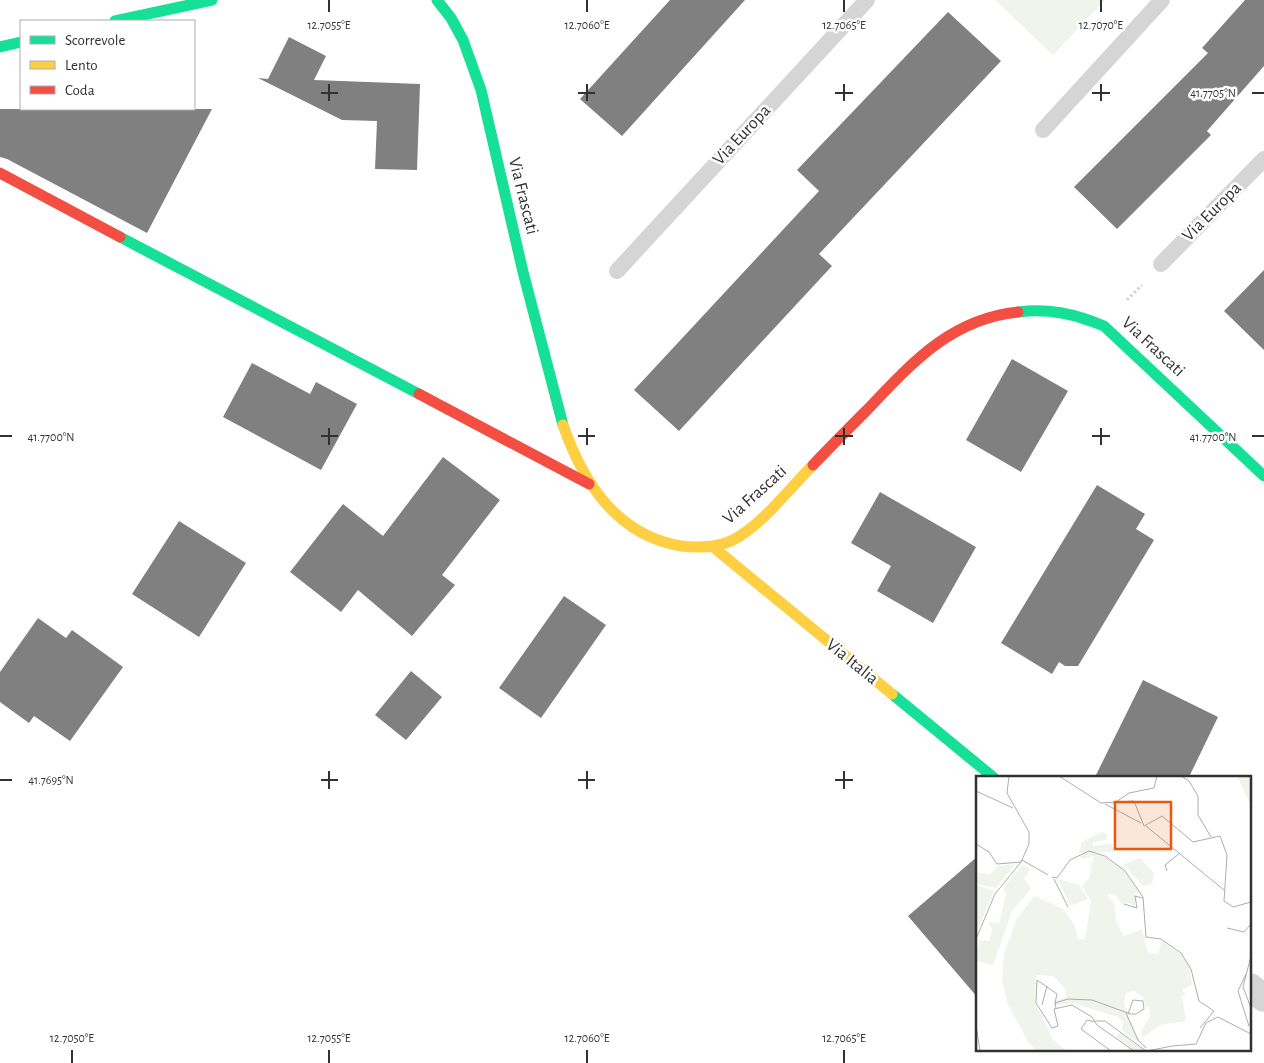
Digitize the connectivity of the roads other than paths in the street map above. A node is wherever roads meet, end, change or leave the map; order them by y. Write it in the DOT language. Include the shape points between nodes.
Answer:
graph roads {
  1 [pos="212,0"];
  2 [pos="437,0"];
  3 [pos="867,0"];
  4 [pos="1162,0"];
  5 [pos="120,20"];
  6 [pos="20,42"];
  7 [pos="0,47"];
  8 [pos="1043,130"];
  9 [pos="1264,160"];
  10 [pos="0,173"];
  11 [pos="1161,264"];
  12 [pos="617,271"];
  13 [pos="1264,476"];
  14 [pos="589,484"];
  15 [pos="712,546"];
  16 [pos="992,776"];
  17 [pos="1252,989"];
  18 [pos="1264,998"];
  1 -- 5 [label="main road"];
  2 -- 14 [label="main road, Via Frascati" via="454,21 467,49 557,406 578,464"];
  3 -- 12 [label="lane, Via Europa"];
  4 -- 8 [label="lane"];
  6 -- 7 [label="main road"];
  9 -- 11 [label="lane, Via Europa"];
  10 -- 14 [label="main road"];
  13 -- 15 [label="main road, Via Frascati" via="1104,326 1080,314 1017,311 981,320 954,332 924,352 748,528 734,539"];
  14 -- 15 [label="main road, Via Frascati" via="620,520 643,534 669,544 698,548"];
  15 -- 16 [label="main road, Via Italia"];
  17 -- 18 [label="street"];
}
